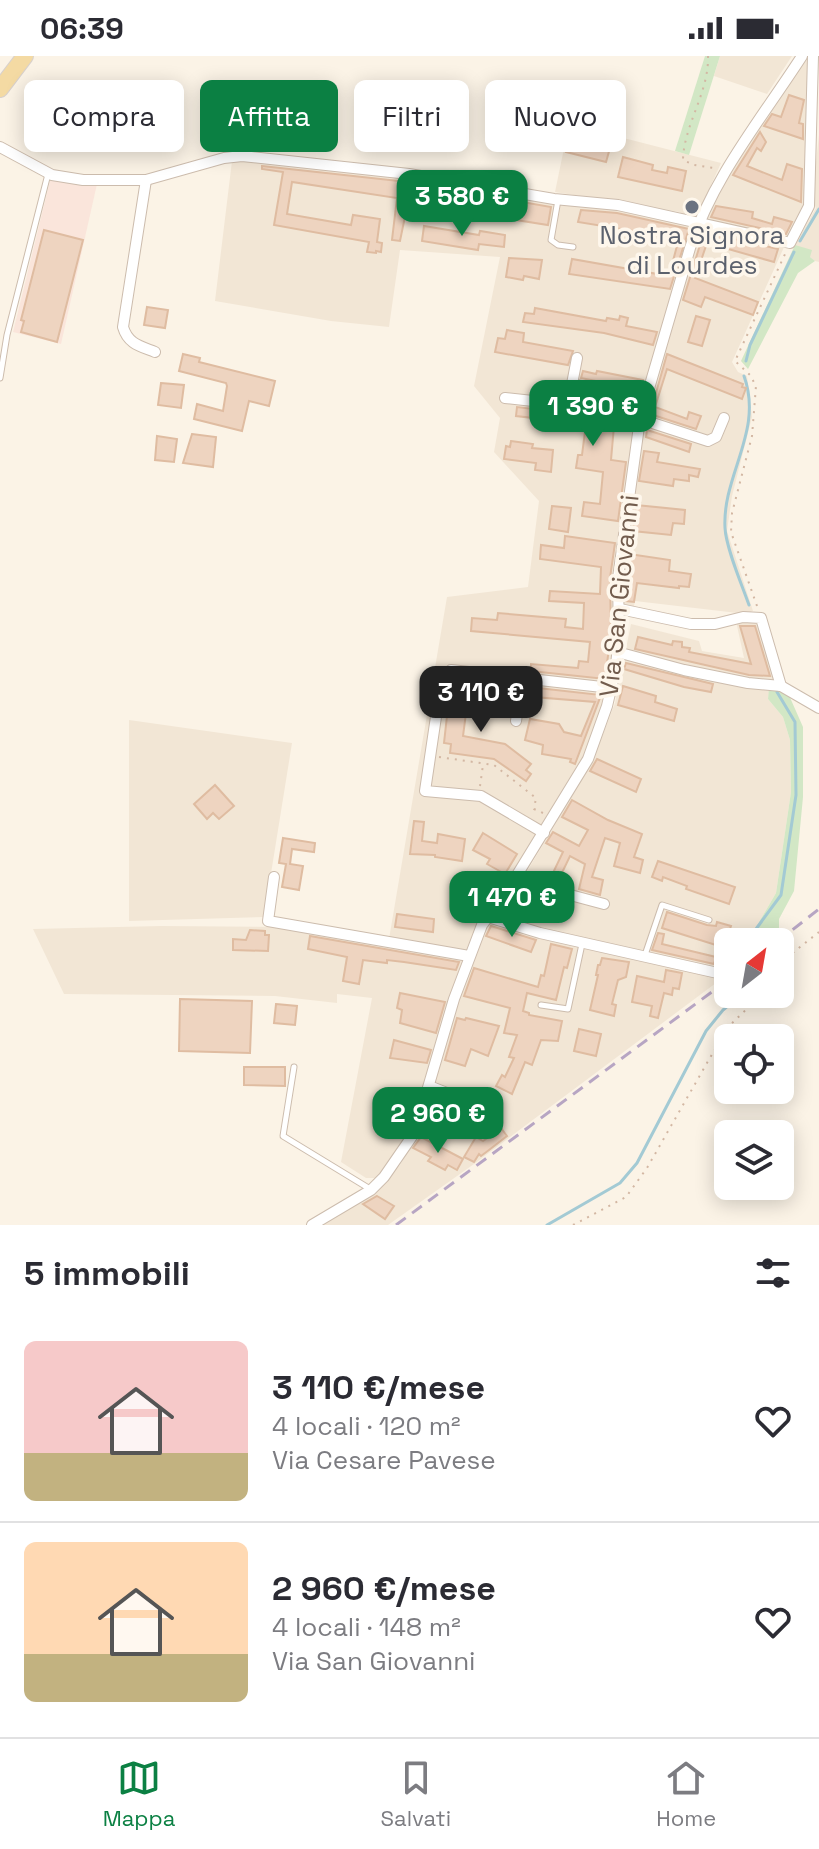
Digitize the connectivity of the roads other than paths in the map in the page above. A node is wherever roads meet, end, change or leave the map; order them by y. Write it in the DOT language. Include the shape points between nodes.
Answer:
graph roads {
  1 [pos="25,56"];
  2 [pos="802,56"];
  3 [pos="813,56"];
  4 [pos="0,89"];
  5 [pos="0,147"];
  6 [pos="48,173"];
  7 [pos="146,180"];
  8 [pos="558,199"];
  9 [pos="699,222"];
  10 [pos="573,247"];
  11 [pos="155,352"];
  12 [pos="577,358"];
  13 [pos="0,378"];
  14 [pos="572,384"];
  15 [pos="505,398"];
  16 [pos="645,399"];
  17 [pos="724,418"];
  18 [pos="640,419"];
  19 [pos="620,609"];
  20 [pos="617,652"];
  21 [pos="441,683"];
  22 [pos="781,686"];
  23 [pos="611,688"];
  24 [pos="819,708"];
  25 [pos="516,721"];
  26 [pos="544,833"];
  27 [pos="274,877"];
  28 [pos="514,880"];
  29 [pos="604,904"];
  30 [pos="488,917"];
  31 [pos="709,920"];
  32 [pos="582,943"];
  33 [pos="469,956"];
  34 [pos="645,956"];
  35 [pos="714,972"];
  36 [pos="541,1005"];
  37 [pos="294,1067"];
  38 [pos="429,1086"];
  39 [pos="495,1112"];
  40 [pos="371,1190"];
  41 [pos="312,1225"];
  1 -- 4 [label="main road"];
  2 -- 9 [label="street, Via San Giovanni"];
  3 -- 9 [label="street" via="809,206 790,243"];
  5 -- 6 [label="street"];
  6 -- 7 [label="street" via="83,180"];
  6 -- 13 [label="lane"];
  7 -- 8 [label="street" via="242,156 409,174"];
  7 -- 11 [label="street" via="123,327 133,343"];
  8 -- 9 [label="street"];
  8 -- 10 [label="lane" via="551,240"];
  9 -- 16 [label="street, Via San Giovanni"];
  12 -- 14 [label="street"];
  14 -- 15 [label="street" via="542,402"];
  14 -- 16 [label="street"];
  16 -- 18 [label="street, Via San Giovanni"];
  17 -- 18 [label="street" via="716,437 708,441"];
  18 -- 19 [label="street, Via San Giovanni" via="618,578"];
  19 -- 20 [label="street, Via San Giovanni"];
  19 -- 22 [label="street" via="691,624 761,618"];
  20 -- 22 [label="street" via="684,670"];
  20 -- 23 [label="street, Via San Giovanni"];
  21 -- 23 [label="street" via="451,670"];
  21 -- 25 [label="street" via="520,692"];
  21 -- 26 [label="street" via="425,791 479,795"];
  22 -- 24 [label="street"];
  23 -- 26 [label="street, Via San Giovanni" via="588,759"];
  26 -- 28 [label="street, Via San Giovanni"];
  27 -- 33 [label="street" via="268,921"];
  28 -- 29 [label="street"];
  28 -- 30 [label="street, Via San Giovanni"];
  30 -- 32 [label="street"];
  30 -- 33 [label="street, Via San Giovanni"];
  31 -- 34 [label="lane" via="662,905"];
  32 -- 34 [label="street"];
  32 -- 36 [label="lane" via="568,1009"];
  33 -- 38 [label="street, Via San Giovanni"];
  34 -- 35 [label="street"];
  37 -- 40 [label="lane" via="283,1136"];
  38 -- 39 [label="street"];
  38 -- 40 [label="street, Via San Giovanni" via="415,1132"];
  40 -- 41 [label="street, Via San Giovanni"];
}
